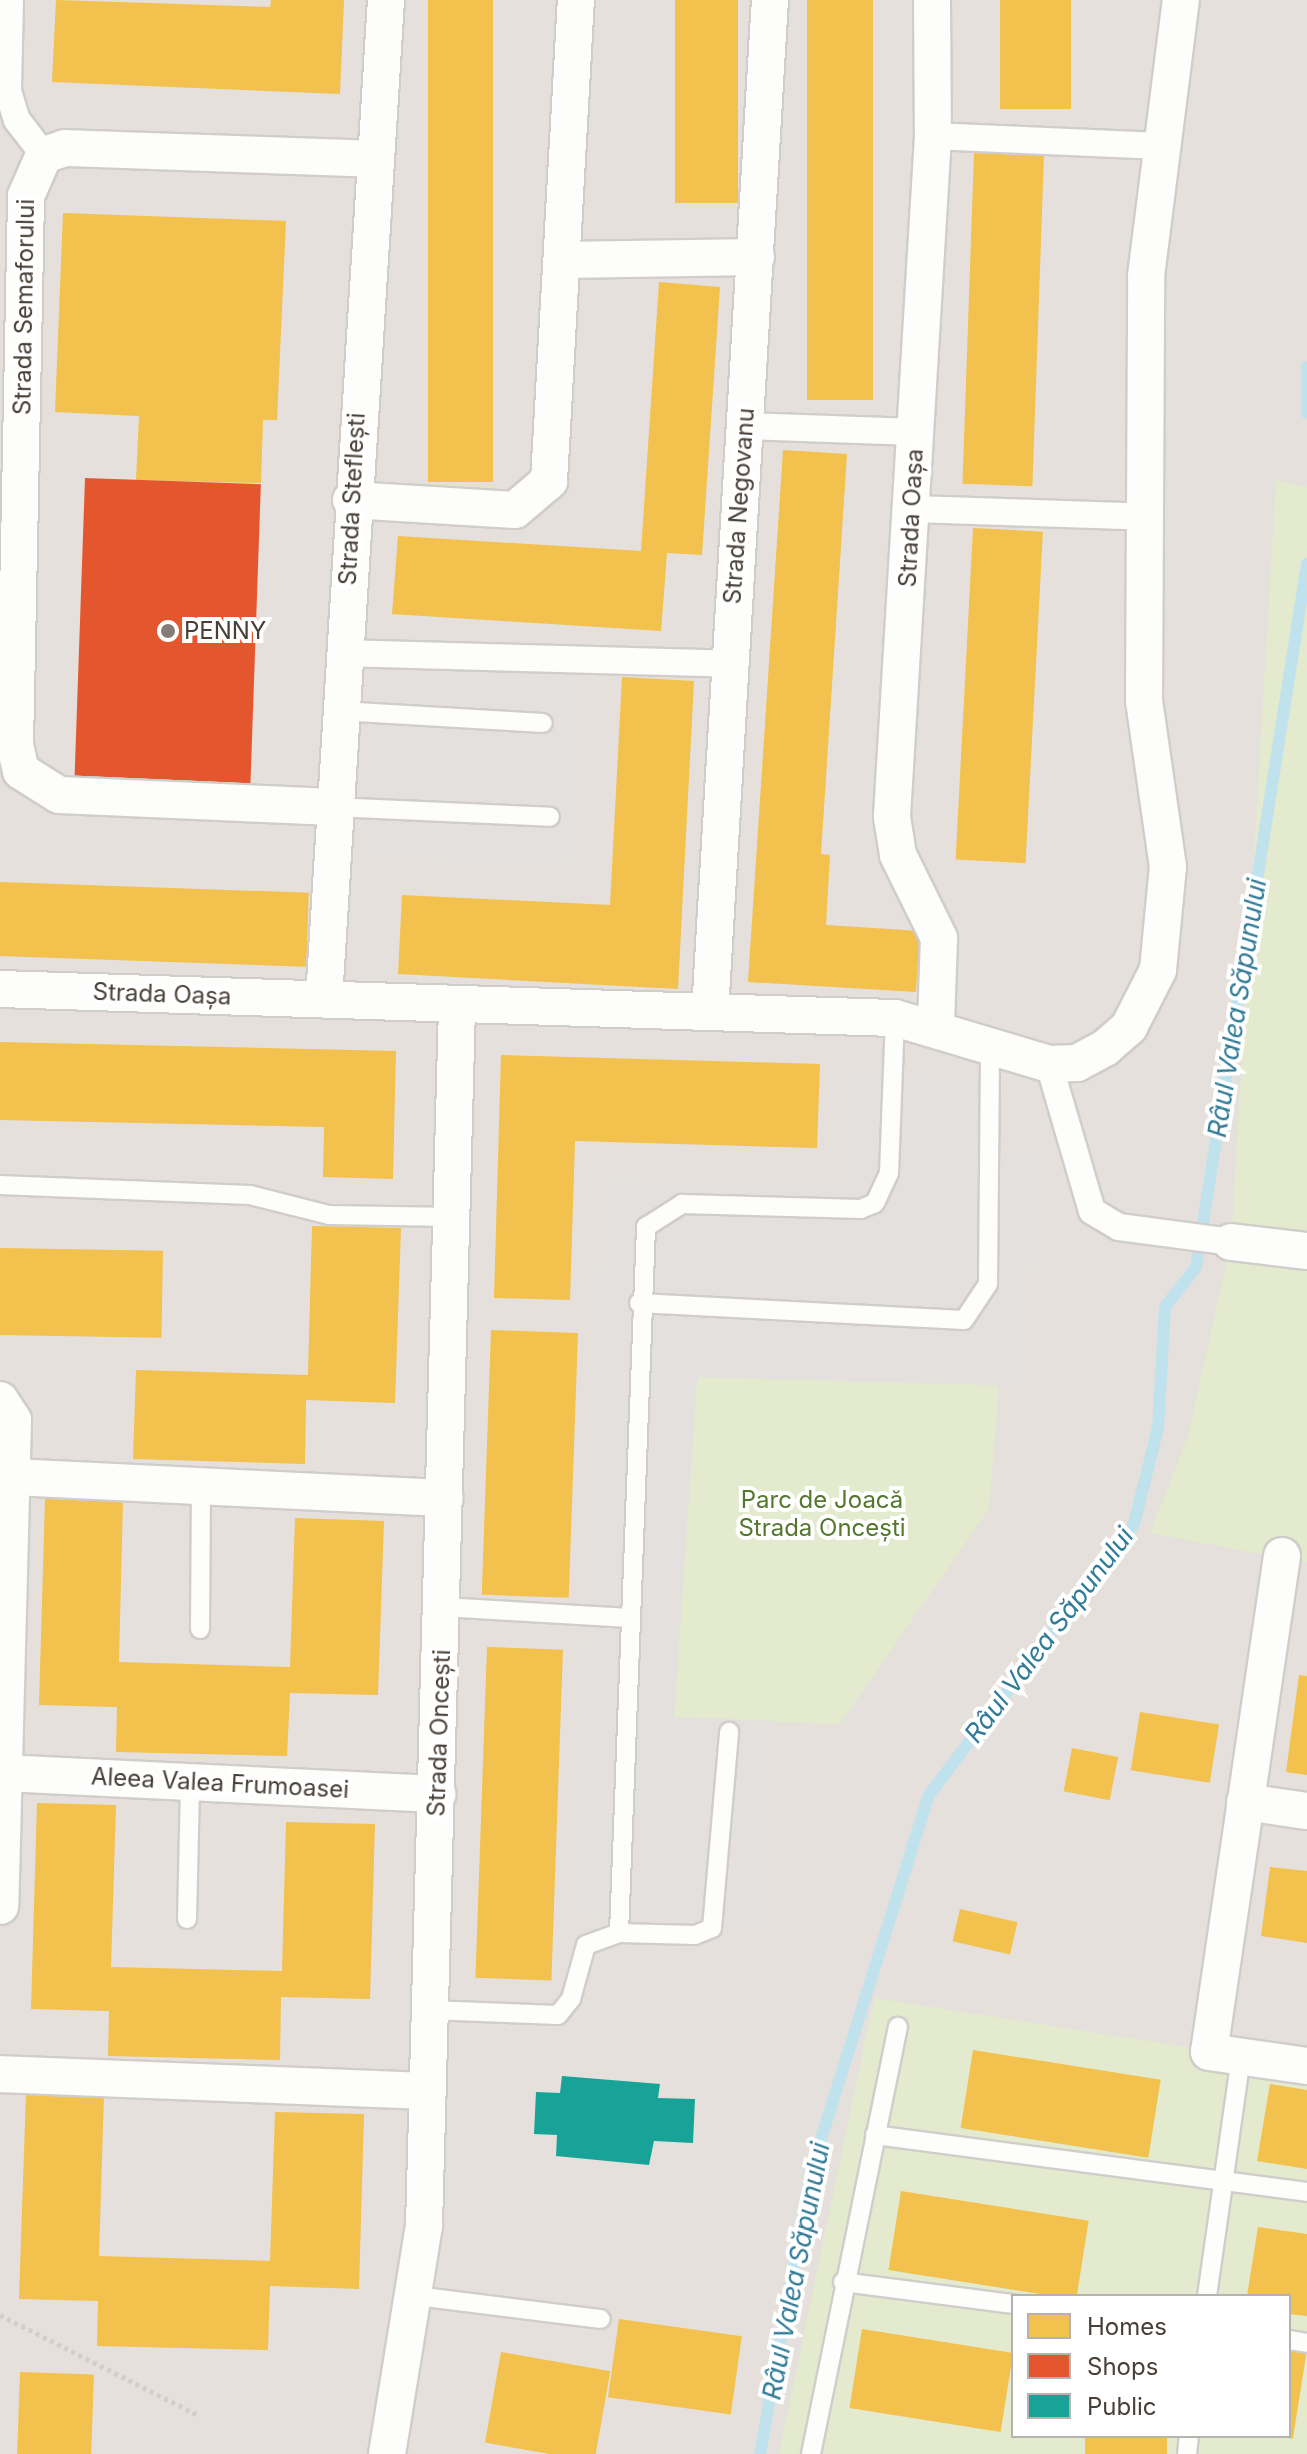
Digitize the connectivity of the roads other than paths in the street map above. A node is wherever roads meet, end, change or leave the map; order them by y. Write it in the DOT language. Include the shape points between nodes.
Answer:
graph roads {
  1 [pos="10,0"];
  2 [pos="386,0"];
  3 [pos="576,0"];
  4 [pos="770,0"];
  5 [pos="932,0"];
  6 [pos="1181,0"];
  7 [pos="933,136"];
  8 [pos="1165,146"];
  9 [pos="44,155"];
  10 [pos="375,159"];
  11 [pos="756,257"];
  12 [pos="563,260"];
  13 [pos="745,426"];
  14 [pos="916,432"];
  15 [pos="351,500"];
  16 [pos="912,509"];
  17 [pos="1149,517"];
  18 [pos="9,557"];
  19 [pos="344,653"];
  20 [pos="728,664"];
  21 [pos="340,711"];
  22 [pos="543,723"];
  23 [pos="333,807"];
  24 [pos="550,817"];
  25 [pos="0,989"];
  26 [pos="324,999"];
  27 [pos="457,1008"];
  28 [pos="710,1012"];
  29 [pos="895,1018"];
  30 [pos="936,1026"];
  31 [pos="990,1051"];
  32 [pos="1049,1064"];
  33 [pos="0,1185"];
  34 [pos="453,1217"];
  35 [pos="1231,1242"];
  36 [pos="1307,1251"];
  37 [pos="639,1303"];
  38 [pos="0,1400"];
  39 [pos="12,1477"];
  40 [pos="201,1486"];
  41 [pos="444,1498"];
  42 [pos="1282,1556"];
  43 [pos="443,1607"];
  44 [pos="629,1618"];
  45 [pos="200,1629"];
  46 [pos="729,1732"];
  47 [pos="4,1773"];
  48 [pos="190,1782"];
  49 [pos="437,1794"];
  50 [pos="1245,1802"];
  51 [pos="1307,1811"];
  52 [pos="0,1906"];
  53 [pos="187,1919"];
  54 [pos="619,1933"];
  55 [pos="429,2010"];
  56 [pos="898,2027"];
  57 [pos="1225,2054"];
  58 [pos="1307,2066"];
  59 [pos="0,2074"];
  60 [pos="427,2091"];
  61 [pos="875,2135"];
  62 [pos="1223,2181"];
  63 [pos="1307,2192"];
  64 [pos="843,2282"];
  65 [pos="1207,2294"];
  66 [pos="416,2296"];
  67 [pos="1011,2304"];
  68 [pos="601,2319"];
  69 [pos="387,2454"];
  70 [pos="811,2454"];
  1 -- 9 [label="street" via="8,91 17,120"];
  2 -- 10 [label="street, Strada Steflești"];
  3 -- 12 [label="street"];
  4 -- 11 [label="street, Strada Negovanu"];
  5 -- 7 [label="street, Strada Oașa"];
  6 -- 8 [label="street"];
  7 -- 8 [label="street"];
  7 -- 14 [label="street, Strada Oașa"];
  8 -- 17 [label="street" via="1146,276"];
  9 -- 10 [label="street" via="65,148"];
  9 -- 18 [label="street, Strada Semaforului" via="26,196"];
  10 -- 15 [label="street, Strada Steflești"];
  11 -- 12 [label="street"];
  11 -- 13 [label="street, Strada Negovanu"];
  12 -- 15 [label="street" via="549,481 535,499 515,510"];
  13 -- 14 [label="street"];
  13 -- 20 [label="street, Strada Negovanu"];
  14 -- 16 [label="street, Strada Oașa"];
  15 -- 19 [label="street, Strada Steflești"];
  16 -- 17 [label="street"];
  16 -- 30 [label="street, Strada Oașa" via="892,817 898,855 939,938"];
  17 -- 32 [label="street" via="1144,701 1168,867 1158,970 1129,1027 1105,1048 1077,1063"];
  18 -- 23 [label="street, Strada Semaforului" via="15,746 21,771 38,786 59,795"];
  19 -- 20 [label="street"];
  19 -- 21 [label="street, Strada Steflești"];
  20 -- 28 [label="street, Strada Negovanu"];
  21 -- 22 [label="lane"];
  21 -- 23 [label="street, Strada Steflești"];
  23 -- 24 [label="lane"];
  23 -- 26 [label="street, Strada Steflești"];
  25 -- 26 [label="street, Strada Oașa"];
  26 -- 27 [label="street, Strada Oașa"];
  27 -- 28 [label="street, Strada Oașa"];
  27 -- 34 [label="street, Strada Oncești"];
  28 -- 29 [label="street, Strada Oașa"];
  29 -- 30 [label="street, Strada Oașa"];
  29 -- 37 [label="lane" via="889,1173 875,1203 861,1209 665,1209 643,1237"];
  30 -- 31 [label="street, Strada Oașa"];
  31 -- 32 [label="street, Strada Oașa"];
  31 -- 37 [label="lane" via="988,1284 964,1320"];
  32 -- 35 [label="street" via="1092,1211 1119,1227"];
  33 -- 34 [label="lane" via="250,1195 329,1215"];
  34 -- 41 [label="street, Strada Oncești"];
  35 -- 36 [label="street"];
  37 -- 44 [label="lane"];
  38 -- 39 [label="street" via="13,1420"];
  39 -- 40 [label="street"];
  39 -- 47 [label="street"];
  40 -- 41 [label="street"];
  40 -- 45 [label="lane"];
  41 -- 43 [label="street, Strada Oncești"];
  42 -- 50 [label="street"];
  43 -- 44 [label="lane"];
  43 -- 49 [label="street, Strada Oncești"];
  44 -- 54 [label="lane"];
  46 -- 54 [label="lane" via="712,1928 695,1935"];
  47 -- 48 [label="street, Aleea Valea Frumoasei"];
  47 -- 52 [label="street"];
  48 -- 49 [label="street, Aleea Valea Frumoasei"];
  48 -- 53 [label="lane"];
  49 -- 55 [label="street, Strada Oncești"];
  50 -- 51 [label="street"];
  50 -- 57 [label="street"];
  54 -- 55 [label="lane" via="586,1945 571,1999 558,2015"];
  55 -- 60 [label="street, Strada Oncești"];
  56 -- 61 [label="lane"];
  57 -- 58 [label="street"];
  57 -- 62 [label="lane"];
  59 -- 60 [label="street"];
  60 -- 66 [label="street, Strada Oncești"];
  61 -- 62 [label="lane"];
  61 -- 64 [label="lane"];
  62 -- 63 [label="lane"];
  62 -- 65 [label="lane"];
  64 -- 67 [label="lane"];
  64 -- 70 [label="lane"];
  66 -- 68 [label="lane"];
  66 -- 69 [label="street, Strada Oncești"];
}
